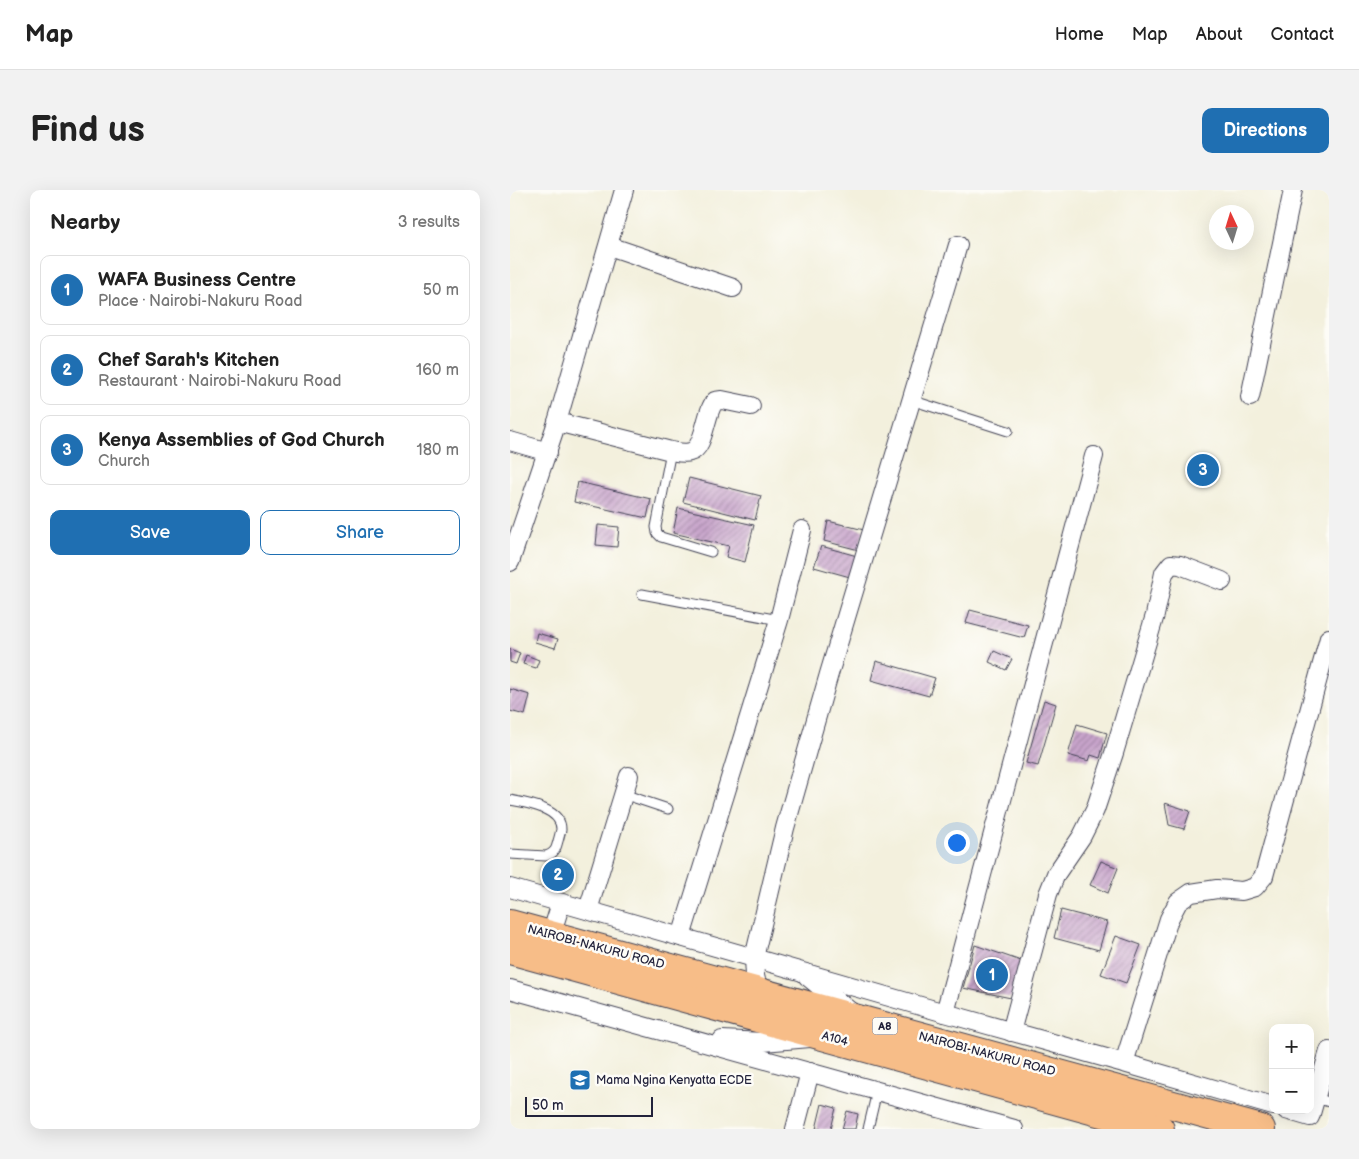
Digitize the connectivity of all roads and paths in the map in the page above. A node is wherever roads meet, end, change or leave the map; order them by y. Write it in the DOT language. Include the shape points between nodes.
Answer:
graph roads {
  1 [pos="624,190"];
  2 [pos="1293,190"];
  3 [pos="958,245"];
  4 [pos="608,246"];
  5 [pos="733,288"];
  6 [pos="1250,397"];
  7 [pos="912,400"];
  8 [pos="751,406"];
  9 [pos="557,422"];
  10 [pos="1008,431"];
  11 [pos="510,440"];
  12 [pos="671,451"];
  13 [pos="548,452"];
  14 [pos="1094,456"];
  15 [pos="802,530"];
  16 [pos="711,552"];
  17 [pos="510,562"];
  18 [pos="1222,581"];
  19 [pos="642,594"];
  20 [pos="779,620"];
  21 [pos="1329,638"];
  22 [pos="628,776"];
  23 [pos="623,794"];
  24 [pos="510,800"];
  25 [pos="668,809"];
  26 [pos="510,854"];
  27 [pos="510,888"];
  28 [pos="560,903"];
  29 [pos="588,910"];
  30 [pos="510,924"];
  31 [pos="551,935"];
  32 [pos="681,937"];
  33 [pos="510,950"];
  34 [pos="754,958"];
  35 [pos="801,971"];
  36 [pos="510,989"];
  37 [pos="759,992"];
  38 [pos="945,1013"];
  39 [pos="859,1019"];
  40 [pos="1011,1032"];
  41 [pos="684,1037"];
  42 [pos="827,1037"];
  43 [pos="1329,1050"];
  44 [pos="1102,1057"];
  45 [pos="1124,1063"];
  46 [pos="810,1072"];
  47 [pos="1098,1084"];
  48 [pos="877,1091"];
  49 [pos="1322,1100"];
  50 [pos="1269,1105"];
  51 [pos="1293,1114"];
  52 [pos="1308,1123"];
  53 [pos="795,1129"];
  54 [pos="868,1129"];
  55 [pos="1014,1129"];
  56 [pos="1160,1129"];
  57 [pos="1261,1129"];
  1 -- 4 [label="street"];
  2 -- 6 [label="street"];
  3 -- 7 [label="street"];
  4 -- 5 [label="street"];
  4 -- 9 [label="street"];
  7 -- 10 [label="lane"];
  7 -- 34 [label="street" via="787,819"];
  8 -- 12 [label="street" via="715,401 709,410 698,448 684,453"];
  9 -- 12 [label="street"];
  9 -- 13 [label="street"];
  11 -- 13 [label="street"];
  12 -- 16 [label="lane" via="657,533"];
  13 -- 17 [label="street"];
  14 -- 38 [label="street"];
  15 -- 20 [label="street"];
  18 -- 40 [label="street" via="1171,564 1164,573 1155,615 1095,810 1056,874 1048,894"];
  19 -- 20 [label="lane"];
  20 -- 32 [label="street"];
  21 -- 45 [label="street" via="1264,876 1255,887 1242,891 1191,892 1178,902 1169,919"];
  22 -- 23 [label="street"];
  23 -- 25 [label="lane"];
  23 -- 29 [label="street"];
  24 -- 26 [label="lane" via="550,811 559,820 561,829 556,851 552,854"];
  27 -- 28 [label="street"];
  28 -- 29 [label="street"];
  28 -- 31 [label="street"];
  29 -- 32 [label="street"];
  30 -- 31 [label="highway, NAIROBI-NAKURU ROAD / A8"];
  31 -- 37 [label="highway, NAIROBI-NAKURU ROAD / A8"];
  32 -- 34 [label="street"];
  33 -- 42 [label="highway, A104 / A8"];
  34 -- 35 [label="street"];
  34 -- 37 [label="street"];
  35 -- 38 [label="street"];
  35 -- 39 [label="street"];
  36 -- 41 [label="street"];
  37 -- 39 [label="highway, NAIROBI-NAKURU ROAD / A8"];
  38 -- 40 [label="street"];
  39 -- 47 [label="highway, NAIROBI-NAKURU ROAD / A8"];
  40 -- 44 [label="street"];
  41 -- 42 [label="street" via="763,1042"];
  41 -- 46 [label="street"];
  42 -- 56 [label="highway, A104 / A8"];
  43 -- 49 [label="street"];
  44 -- 45 [label="street"];
  44 -- 47 [label="street"];
  45 -- 50 [label="street"];
  46 -- 48 [label="street"];
  46 -- 53 [label="street"];
  47 -- 57 [label="highway, NAIROBI-NAKURU ROAD / A8"];
  48 -- 54 [label="lane"];
  48 -- 55 [label="street"];
  49 -- 52 [label="street"];
  51 -- 52 [label="street"];
}
